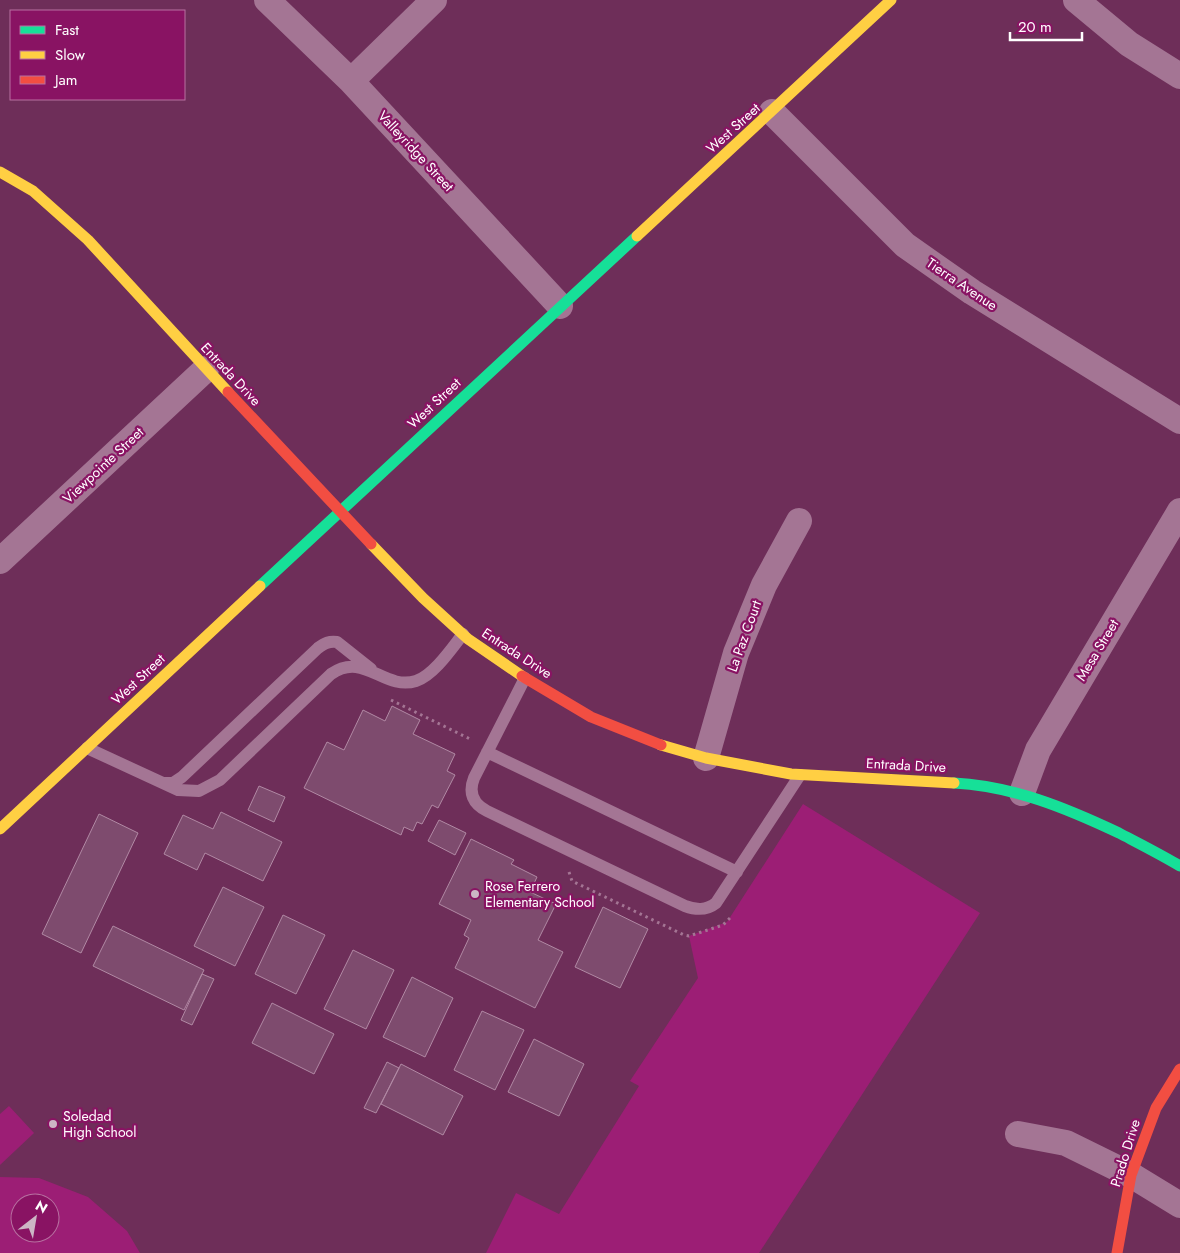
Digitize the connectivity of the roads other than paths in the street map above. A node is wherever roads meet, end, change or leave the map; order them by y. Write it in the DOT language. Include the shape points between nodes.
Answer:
graph roads {
  1 [pos="267,0"];
  2 [pos="434,0"];
  3 [pos="891,0"];
  4 [pos="1076,0"];
  5 [pos="1180,76"];
  6 [pos="351,81"];
  7 [pos="772,112"];
  8 [pos="0,172"];
  9 [pos="560,306"];
  10 [pos="206,369"];
  11 [pos="1180,421"];
  12 [pos="1180,510"];
  13 [pos="340,511"];
  14 [pos="799,521"];
  15 [pos="0,561"];
  16 [pos="463,634"];
  17 [pos="378,675"];
  18 [pos="525,678"];
  19 [pos="87,748"];
  20 [pos="487,752"];
  21 [pos="706,758"];
  22 [pos="800,775"];
  23 [pos="160,783"];
  24 [pos="1022,793"];
  25 [pos="0,829"];
  26 [pos="1180,866"];
  27 [pos="737,872"];
  28 [pos="1180,1069"];
  29 [pos="1018,1134"];
  30 [pos="1131,1175"];
  31 [pos="1180,1206"];
  32 [pos="1117,1253"];
  1 -- 6 [label="street, Valleyridge Street"];
  2 -- 6 [label="street"];
  3 -- 7 [label="street, West Street"];
  4 -- 5 [label="street" via="1129,44"];
  6 -- 9 [label="street, Valleyridge Street"];
  7 -- 9 [label="street, West Street"];
  7 -- 11 [label="street, Tierra Avenue" via="905,245 972,292"];
  8 -- 10 [label="street, Entrada Drive" via="33,191 88,240"];
  9 -- 13 [label="street, West Street"];
  10 -- 13 [label="street, Entrada Drive"];
  10 -- 15 [label="street, Viewpointe Street"];
  12 -- 24 [label="street, Mesa Street" via="1038,750"];
  13 -- 16 [label="street, Entrada Drive" via="423,598"];
  13 -- 19 [label="street, West Street"];
  14 -- 21 [label="street, La Paz Court" via="764,585 736,653"];
  16 -- 17 [label="lane" via="436,666 416,681 392,680"];
  16 -- 18 [label="street, Entrada Drive"];
  17 -- 23 [label="lane" via="354,666 338,669 220,780 200,791 178,790"];
  17 -- 23 [label="lane" via="337,642 325,643 178,780"];
  18 -- 20 [label="lane"];
  18 -- 21 [label="street, Entrada Drive" via="591,716 655,743"];
  19 -- 23 [label="lane"];
  19 -- 25 [label="street, West Street"];
  20 -- 27 [label="lane"];
  20 -- 27 [label="lane" via="472,783 473,799 481,808 692,908 705,909 716,903"];
  21 -- 22 [label="street, Entrada Drive"];
  22 -- 24 [label="street, Entrada Drive" via="962,783"];
  22 -- 27 [label="lane"];
  24 -- 26 [label="street, Entrada Drive" via="1083,816"];
  28 -- 30 [label="street, Prado Drive" via="1156,1108"];
  29 -- 30 [label="street" via="1066,1143"];
  30 -- 31 [label="street"];
  30 -- 32 [label="street, Prado Drive"];
}
